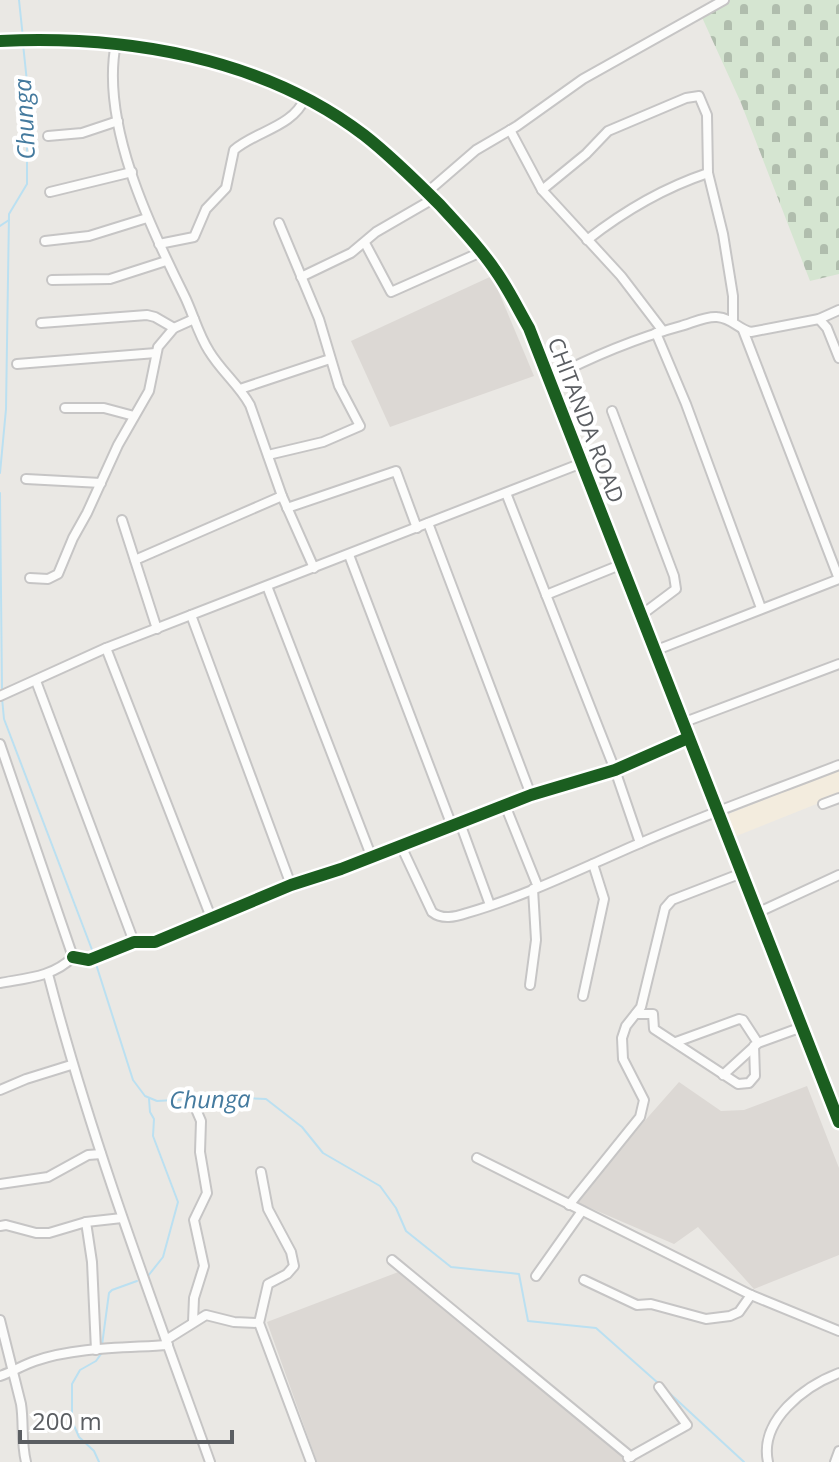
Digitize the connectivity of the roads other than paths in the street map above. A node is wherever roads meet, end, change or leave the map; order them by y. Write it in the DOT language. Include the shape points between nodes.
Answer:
graph roads {
  1 [pos="724,0"];
  2 [pos="0,41"];
  3 [pos="116,43"];
  4 [pos="305,98"];
  5 [pos="118,121"];
  6 [pos="510,130"];
  7 [pos="48,136"];
  8 [pos="132,172"];
  9 [pos="708,173"];
  10 [pos="432,188"];
  11 [pos="542,190"];
  12 [pos="50,192"];
  13 [pos="433,199"];
  14 [pos="147,218"];
  15 [pos="279,223"];
  16 [pos="587,240"];
  17 [pos="45,241"];
  18 [pos="365,243"];
  19 [pos="159,244"];
  20 [pos="481,252"];
  21 [pos="166,261"];
  22 [pos="301,277"];
  23 [pos="52,280"];
  24 [pos="839,310"];
  25 [pos="194,319"];
  26 [pos="819,319"];
  27 [pos="733,321"];
  28 [pos="41,323"];
  29 [pos="174,328"];
  30 [pos="743,330"];
  31 [pos="659,332"];
  32 [pos="156,353"];
  33 [pos="839,358"];
  34 [pos="330,359"];
  35 [pos="17,364"];
  36 [pos="547,380"];
  37 [pos="240,389"];
  38 [pos="65,408"];
  39 [pos="612,411"];
  40 [pos="134,416"];
  41 [pos="268,455"];
  42 [pos="582,463"];
  43 [pos="26,479"];
  44 [pos="101,483"];
  45 [pos="506,493"];
  46 [pos="282,496"];
  47 [pos="287,508"];
  48 [pos="122,520"];
  49 [pos="428,523"];
  50 [pos="417,528"];
  51 [pos="349,555"];
  52 [pos="135,560"];
  53 [pos="620,565"];
  54 [pos="314,568"];
  55 [pos="30,578"];
  56 [pos="267,586"];
  57 [pos="546,595"];
  58 [pos="761,608"];
  59 [pos="191,615"];
  60 [pos="640,616"];
  61 [pos="157,629"];
  62 [pos="106,648"];
  63 [pos="654,651"];
  64 [pos="839,664"];
  65 [pos="36,681"];
  66 [pos="2,696"];
  67 [pos="682,723"];
  68 [pos="688,738"];
  69 [pos="0,744"];
  70 [pos="839,765"];
  71 [pos="615,770"];
  72 [pos="531,795"];
  73 [pos="839,798"];
  74 [pos="823,804"];
  75 [pos="505,805"];
  76 [pos="718,812"];
  77 [pos="456,824"];
  78 [pos="640,843"];
  79 [pos="401,846"];
  80 [pos="372,858"];
  81 [pos="593,864"];
  82 [pos="742,873"];
  83 [pos="839,875"];
  84 [pos="291,885"];
  85 [pos="536,888"];
  86 [pos="490,905"];
  87 [pos="757,913"];
  88 [pos="212,920"];
  89 [pos="134,942"];
  90 [pos="73,957"];
  91 [pos="48,974"];
  92 [pos="0,983"];
  93 [pos="530,985"];
  94 [pos="583,996"];
  95 [pos="636,1014"];
  96 [pos="802,1027"];
  97 [pos="676,1042"];
  98 [pos="756,1044"];
  99 [pos="71,1065"];
  100 [pos="723,1075"];
  101 [pos="0,1090"];
  102 [pos="195,1107"];
  103 [pos="839,1122"];
  104 [pos="101,1154"];
  105 [pos="477,1158"];
  106 [pos="261,1172"];
  107 [pos="0,1184"];
  108 [pos="569,1205"];
  109 [pos="582,1211"];
  110 [pos="122,1218"];
  111 [pos="86,1222"];
  112 [pos="0,1226"];
  113 [pos="392,1260"];
  114 [pos="536,1276"];
  115 [pos="584,1280"];
  116 [pos="751,1295"];
  117 [pos="0,1320"];
  118 [pos="193,1322"];
  119 [pos="259,1323"];
  120 [pos="839,1331"];
  121 [pos="167,1342"];
  122 [pos="96,1350"];
  123 [pos="14,1371"];
  124 [pos="839,1373"];
  125 [pos="0,1376"];
  126 [pos="659,1387"];
  127 [pos="839,1451"];
  128 [pos="631,1459"];
  129 [pos="26,1462"];
  130 [pos="210,1462"];
  131 [pos="311,1462"];
  132 [pos="768,1462"];
  133 [pos="835,1462"];
  1 -- 6 [label="street" via="583,79"];
  2 -- 3 [label="street, CHITANDA ROAD"];
  3 -- 4 [label="street, CHITANDA ROAD" via="239,70"];
  3 -- 5 [label="street" via="111,71"];
  4 -- 13 [label="street, CHITANDA ROAD" via="364,134"];
  4 -- 19 [label="street" via="289,117 234,150 226,188 204,213 197,234"];
  5 -- 7 [label="street" via="82,133"];
  5 -- 8 [label="street"];
  6 -- 10 [label="street" via="476,150"];
  6 -- 11 [label="street"];
  8 -- 12 [label="street"];
  8 -- 14 [label="street"];
  9 -- 11 [label="street" via="707,115 695,95 608,131"];
  9 -- 16 [label="street" via="665,189"];
  9 -- 27 [label="street" via="723,234"];
  11 -- 16 [label="street"];
  13 -- 18 [label="street"];
  13 -- 20 [label="street, CHITANDA ROAD"];
  14 -- 17 [label="street" via="89,236"];
  14 -- 19 [label="street"];
  15 -- 22 [label="street"];
  16 -- 31 [label="street" via="621,276"];
  18 -- 20 [label="street" via="391,292"];
  18 -- 22 [label="street"];
  19 -- 21 [label="street"];
  20 -- 36 [label="street, CHITANDA ROAD" via="529,328"];
  21 -- 23 [label="street" via="110,279"];
  21 -- 25 [label="street"];
  22 -- 34 [label="street"];
  24 -- 26 [label="street"];
  25 -- 29 [label="street"];
  25 -- 37 [label="street" via="208,350"];
  26 -- 30 [label="street"];
  26 -- 33 [label="street"];
  27 -- 30 [label="street"];
  27 -- 31 [label="street" via="714,317"];
  28 -- 29 [label="street" via="147,315"];
  29 -- 32 [label="street"];
  30 -- 58 [label="street" via="839,579"];
  31 -- 36 [label="street"];
  31 -- 58 [label="street"];
  32 -- 35 [label="street"];
  32 -- 40 [label="street" via="149,391"];
  34 -- 37 [label="street"];
  34 -- 41 [label="street" via="360,426 323,442"];
  36 -- 42 [label="street, CHITANDA ROAD"];
  37 -- 41 [label="street"];
  38 -- 40 [label="street" via="104,408"];
  39 -- 60 [label="street" via="676,589"];
  40 -- 44 [label="street"];
  41 -- 46 [label="street"];
  42 -- 45 [label="street"];
  42 -- 53 [label="street, CHITANDA ROAD"];
  43 -- 44 [label="street"];
  44 -- 55 [label="street" via="58,574"];
  45 -- 49 [label="street"];
  45 -- 57 [label="street"];
  46 -- 47 [label="street"];
  46 -- 52 [label="street"];
  47 -- 50 [label="street" via="396,471"];
  47 -- 54 [label="street"];
  48 -- 52 [label="street"];
  49 -- 50 [label="street"];
  49 -- 72 [label="street"];
  50 -- 51 [label="street"];
  51 -- 54 [label="street"];
  51 -- 77 [label="street"];
  52 -- 61 [label="street"];
  53 -- 57 [label="street"];
  53 -- 60 [label="street, CHITANDA ROAD"];
  54 -- 56 [label="street"];
  56 -- 59 [label="street"];
  56 -- 80 [label="street"];
  57 -- 71 [label="street"];
  58 -- 63 [label="street"];
  59 -- 61 [label="street"];
  59 -- 84 [label="street"];
  60 -- 63 [label="street, CHITANDA ROAD"];
  61 -- 62 [label="street"];
  62 -- 65 [label="street"];
  62 -- 88 [label="street"];
  63 -- 67 [label="street, CHITANDA ROAD"];
  64 -- 67 [label="street"];
  65 -- 66 [label="street"];
  65 -- 89 [label="street"];
  67 -- 68 [label="street, CHITANDA ROAD"];
  68 -- 71 [label="street"];
  68 -- 76 [label="street, CHITANDA ROAD"];
  69 -- 90 [label="street"];
  70 -- 76 [label="street"];
  71 -- 72 [label="street"];
  71 -- 78 [label="street"];
  72 -- 75 [label="street"];
  73 -- 74 [label="street"];
  75 -- 77 [label="street"];
  75 -- 85 [label="street"];
  76 -- 78 [label="street"];
  76 -- 82 [label="street, CHITANDA ROAD"];
  77 -- 79 [label="street"];
  77 -- 86 [label="street"];
  78 -- 81 [label="street"];
  79 -- 80 [label="street"];
  79 -- 86 [label="street" via="438,917"];
  80 -- 84 [label="street"];
  81 -- 85 [label="street"];
  81 -- 94 [label="street" via="604,899"];
  82 -- 87 [label="street, CHITANDA ROAD"];
  82 -- 95 [label="street" via="668,903"];
  83 -- 87 [label="street"];
  84 -- 88 [label="street"];
  85 -- 86 [label="street"];
  85 -- 93 [label="street"];
  87 -- 96 [label="street, CHITANDA ROAD"];
  88 -- 89 [label="street" via="155,942"];
  89 -- 90 [label="street" via="89,960"];
  90 -- 91 [label="street"];
  91 -- 92 [label="street"];
  91 -- 99 [label="street"];
  95 -- 97 [label="street" via="653,1014 654,1029"];
  95 -- 108 [label="street" via="626,1026 621,1049 642,1092 644,1109"];
  96 -- 98 [label="street"];
  96 -- 103 [label="street, CHITANDA ROAD"];
  97 -- 98 [label="street" via="739,1019"];
  97 -- 100 [label="street"];
  98 -- 100 [label="street"];
  98 -- 100 [label="street" via="753,1080 743,1085"];
  99 -- 101 [label="street"];
  99 -- 104 [label="street"];
  102 -- 118 [label="street" via="201,1121 207,1193 194,1220 204,1266"];
  104 -- 107 [label="street" via="88,1155 48,1177"];
  104 -- 110 [label="street"];
  105 -- 108 [label="street"];
  106 -- 119 [label="street" via="268,1209 294,1266 268,1284"];
  108 -- 109 [label="street"];
  109 -- 114 [label="street"];
  109 -- 116 [label="street"];
  110 -- 111 [label="street"];
  110 -- 121 [label="street"];
  111 -- 112 [label="street" via="49,1233"];
  111 -- 122 [label="street"];
  113 -- 128 [label="street"];
  115 -- 116 [label="street" via="637,1305 706,1319 739,1312"];
  116 -- 120 [label="street"];
  117 -- 123 [label="street"];
  118 -- 119 [label="street" via="206,1315"];
  118 -- 121 [label="street"];
  119 -- 131 [label="street"];
  121 -- 122 [label="street"];
  121 -- 130 [label="street"];
  122 -- 123 [label="street" via="36,1361"];
  123 -- 125 [label="street"];
  123 -- 129 [label="street"];
  124 -- 132 [label="street" via="799,1395 774,1424 767,1442"];
  126 -- 128 [label="street" via="687,1425"];
  127 -- 133 [label="street"];
}
